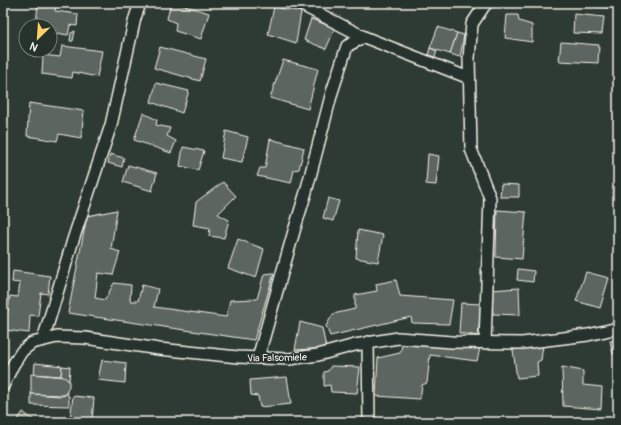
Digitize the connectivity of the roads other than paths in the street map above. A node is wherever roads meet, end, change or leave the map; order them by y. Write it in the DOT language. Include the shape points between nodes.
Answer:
graph roads {
  1 [pos="140,3"];
  2 [pos="298,3"];
  3 [pos="488,3"];
  4 [pos="364,37"];
  5 [pos="469,78"];
  6 [pos="618,328"];
  7 [pos="43,340"];
  8 [pos="368,342"];
  9 [pos="485,344"];
  10 [pos="258,358"];
  11 [pos="4,382"];
  12 [pos="369,422"];
  1 -- 7 [label="street" via="111,125"];
  2 -- 4 [label="street"];
  3 -- 5 [label="street" via="472,24"];
  4 -- 5 [label="street"];
  4 -- 10 [label="street" via="347,46"];
  5 -- 9 [label="street" via="471,149 490,198"];
  6 -- 9 [label="street, Via Falsomiele" via="554,340"];
  7 -- 10 [label="street, Via Falsomiele" via="57,337 85,338 160,349"];
  7 -- 11 [label="street, Via Falsomiele" via="32,343 22,351"];
  8 -- 9 [label="street, Via Falsomiele" via="398,338"];
  8 -- 10 [label="street, Via Falsomiele" via="318,355 289,359"];
  8 -- 12 [label="street"];
}
